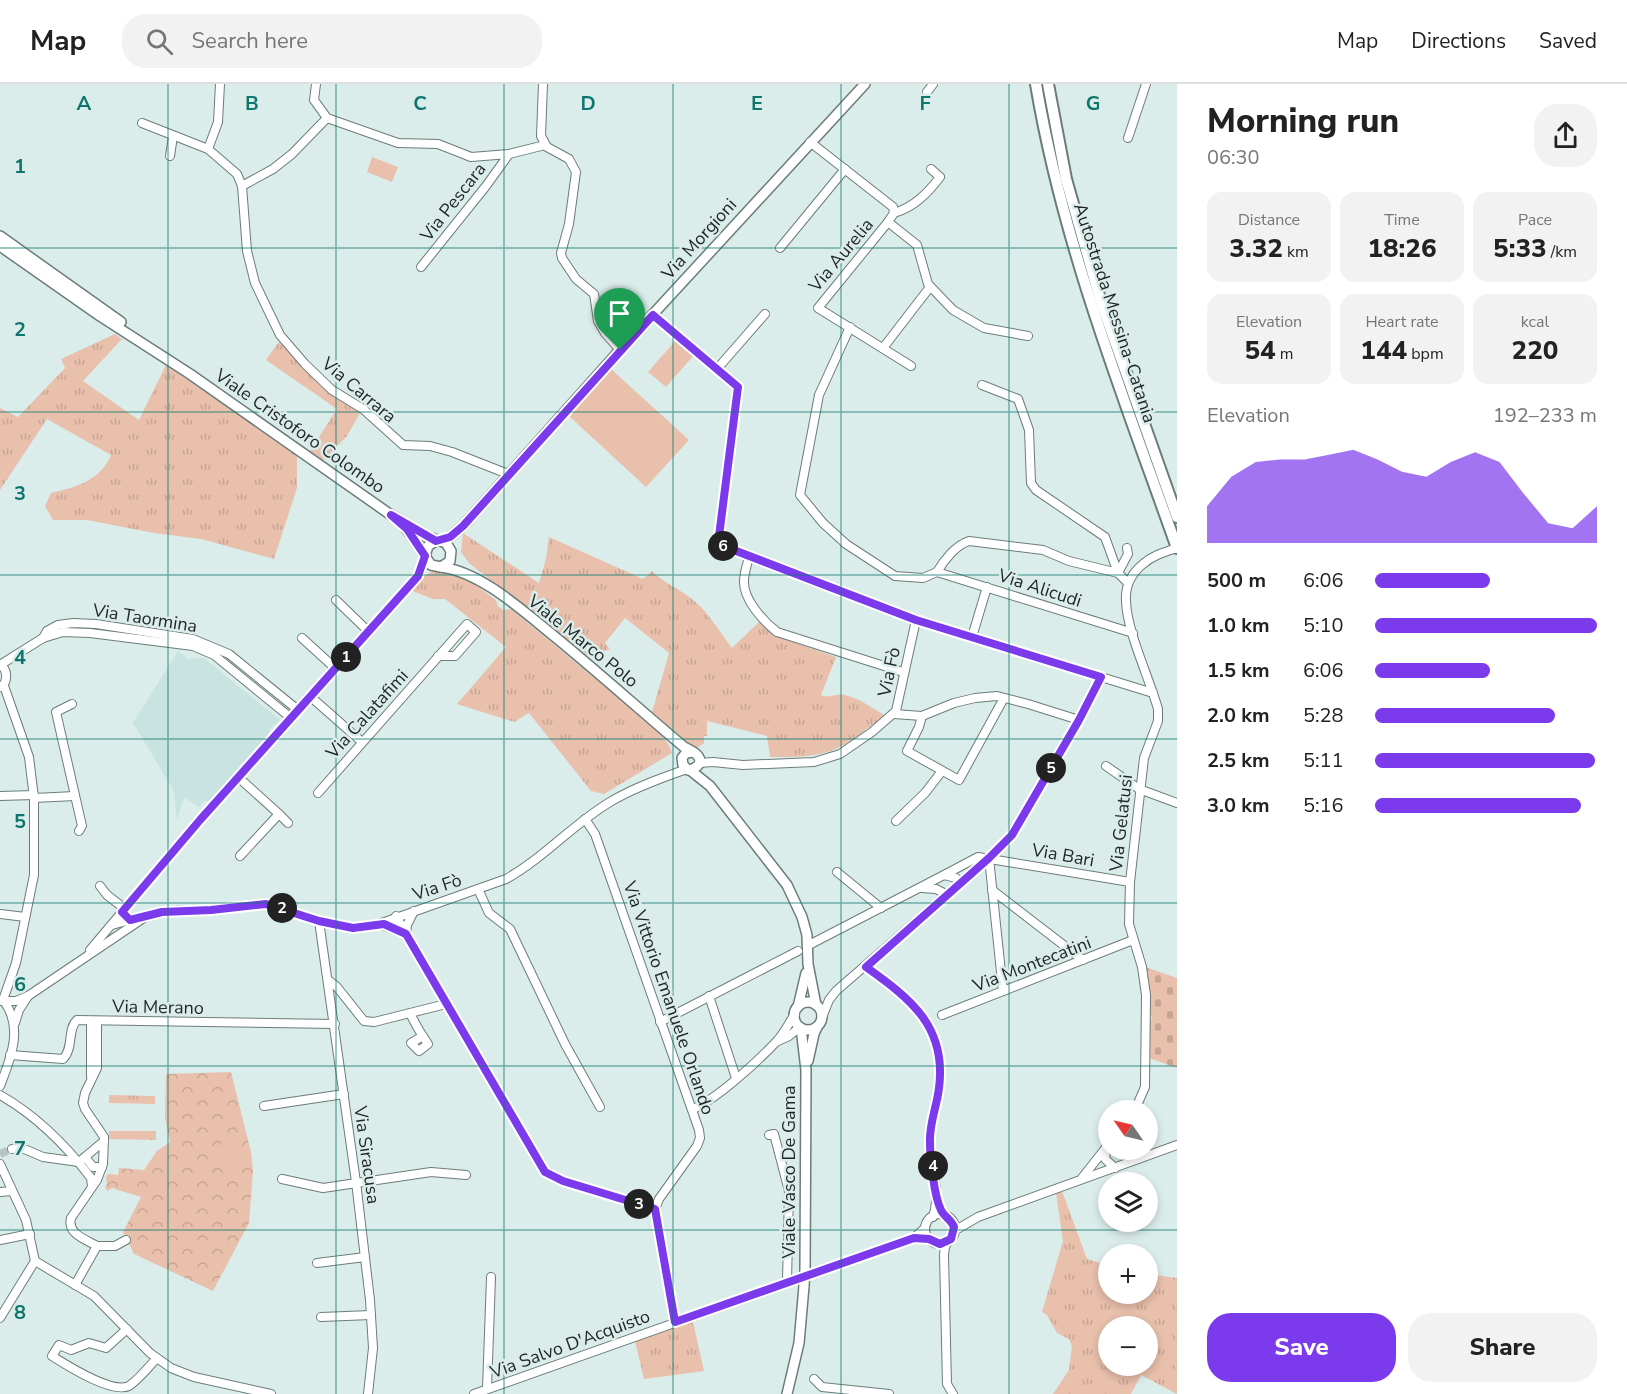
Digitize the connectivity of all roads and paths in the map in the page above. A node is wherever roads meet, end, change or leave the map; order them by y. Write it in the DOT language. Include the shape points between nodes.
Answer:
graph roads {
  1 [pos="220,84"];
  2 [pos="316,84"];
  3 [pos="543,84"];
  4 [pos="865,84"];
  5 [pos="933,84"];
  6 [pos="1036,84"];
  7 [pos="1048,84"];
  8 [pos="1146,84"];
  9 [pos="927,92"];
  10 [pos="327,118"];
  11 [pos="142,123"];
  12 [pos="173,136"];
  13 [pos="1128,138"];
  14 [pos="810,142"];
  15 [pos="545,145"];
  16 [pos="208,149"];
  17 [pos="509,154"];
  18 [pos="170,156"];
  19 [pos="845,169"];
  20 [pos="931,169"];
  21 [pos="242,186"];
  22 [pos="894,213"];
  23 [pos="888,222"];
  24 [pos="0,236"];
  25 [pos="0,246"];
  26 [pos="780,248"];
  27 [pos="1077,258"];
  28 [pos="421,267"];
  29 [pos="930,287"];
  30 [pos="765,314"];
  31 [pos="653,315"];
  32 [pos="850,327"];
  33 [pos="1028,336"];
  34 [pos="883,348"];
  35 [pos="620,350"];
  36 [pos="911,366"];
  37 [pos="717,369"];
  38 [pos="190,374"];
  39 [pos="982,385"];
  40 [pos="508,474"];
  41 [pos="391,515"];
  42 [pos="1177,517"];
  43 [pos="463,526"];
  44 [pos="1177,532"];
  45 [pos="439,541"];
  46 [pos="1127,548"];
  47 [pos="1177,548"];
  48 [pos="452,552"];
  49 [pos="426,557"];
  50 [pos="749,557"];
  51 [pos="438,567"];
  52 [pos="938,572"];
  53 [pos="1118,573"];
  54 [pos="418,576"];
  55 [pos="478,580"];
  56 [pos="1128,583"];
  57 [pos="987,587"];
  58 [pos="336,600"];
  59 [pos="916,620"];
  60 [pos="369,632"];
  61 [pos="1133,633"];
  62 [pos="972,637"];
  63 [pos="43,638"];
  64 [pos="302,638"];
  65 [pos="21,654"];
  66 [pos="438,656"];
  67 [pos="0,665"];
  68 [pos="336,669"];
  69 [pos="6,672"];
  70 [pos="903,672"];
  71 [pos="1101,677"];
  72 [pos="1,687"];
  73 [pos="1153,693"];
  74 [pos="311,697"];
  75 [pos="1004,698"];
  76 [pos="289,703"];
  77 [pos="72,704"];
  78 [pos="298,710"];
  79 [pos="282,711"];
  80 [pos="894,714"];
  81 [pos="922,716"];
  82 [pos="291,718"];
  83 [pos="1079,720"];
  84 [pos="664,730"];
  85 [pos="362,742"];
  86 [pos="697,757"];
  87 [pos="685,765"];
  88 [pos="1106,766"];
  89 [pos="942,771"];
  90 [pos="238,777"];
  91 [pos="710,786"];
  92 [pos="1139,789"];
  93 [pos="318,793"];
  94 [pos="0,796"];
  95 [pos="75,796"];
  96 [pos="34,797"];
  97 [pos="1177,803"];
  98 [pos="279,814"];
  99 [pos="585,819"];
  100 [pos="896,820"];
  101 [pos="288,823"];
  102 [pos="79,831"];
  103 [pos="240,856"];
  104 [pos="989,858"];
  105 [pos="837,872"];
  106 [pos="944,875"];
  107 [pos="1130,882"];
  108 [pos="960,883"];
  109 [pos="100,886"];
  110 [pos="920,888"];
  111 [pos="478,889"];
  112 [pos="992,890"];
  113 [pos="948,895"];
  114 [pos="881,908"];
  115 [pos="123,910"];
  116 [pos="414,911"];
  117 [pos="0,914"];
  118 [pos="148,915"];
  119 [pos="396,916"];
  120 [pos="25,917"];
  121 [pos="130,920"];
  122 [pos="319,921"];
  123 [pos="379,924"];
  124 [pos="108,928"];
  125 [pos="406,934"];
  126 [pos="113,938"];
  127 [pos="1133,940"];
  128 [pos="807,946"];
  129 [pos="798,951"];
  130 [pos="83,958"];
  131 [pos="1083,960"];
  132 [pos="808,964"];
  133 [pos="866,967"];
  134 [pos="328,980"];
  135 [pos="836,991"];
  136 [pos="1003,991"];
  137 [pos="28,996"];
  138 [pos="709,996"];
  139 [pos="1,1001"];
  140 [pos="446,1004"];
  141 [pos="817,1005"];
  142 [pos="796,1010"];
  143 [pos="410,1013"];
  144 [pos="942,1015"];
  145 [pos="94,1021"];
  146 [pos="660,1022"];
  147 [pos="15,1023"];
  148 [pos="819,1023"];
  149 [pos="335,1024"];
  150 [pos="800,1028"];
  151 [pos="423,1036"];
  152 [pos="789,1036"];
  153 [pos="776,1042"];
  154 [pos="802,1044"];
  155 [pos="10,1055"];
  156 [pos="806,1070"];
  157 [pos="736,1078"];
  158 [pos="0,1086"];
  159 [pos="344,1094"];
  160 [pos="0,1095"];
  161 [pos="1139,1100"];
  162 [pos="264,1106"];
  163 [pos="600,1107"];
  164 [pos="693,1109"];
  165 [pos="769,1136"];
  166 [pos="104,1141"];
  167 [pos="1177,1145"];
  168 [pos="12,1149"];
  169 [pos="1098,1158"];
  170 [pos="82,1159"];
  171 [pos="1106,1160"];
  172 [pos="0,1164"];
  173 [pos="102,1167"];
  174 [pos="1115,1168"];
  175 [pos="466,1175"];
  176 [pos="1082,1178"];
  177 [pos="282,1179"];
  178 [pos="356,1182"];
  179 [pos="92,1188"];
  180 [pos="12,1191"];
  181 [pos="0,1192"];
  182 [pos="936,1197"];
  183 [pos="655,1209"];
  184 [pos="933,1216"];
  185 [pos="947,1217"];
  186 [pos="978,1217"];
  187 [pos="925,1228"];
  188 [pos="954,1231"];
  189 [pos="30,1234"];
  190 [pos="914,1238"];
  191 [pos="0,1240"];
  192 [pos="126,1240"];
  193 [pos="931,1240"];
  194 [pos="948,1241"];
  195 [pos="97,1246"];
  196 [pos="944,1255"];
  197 [pos="365,1257"];
  198 [pos="35,1261"];
  199 [pos="317,1263"];
  200 [pos="491,1277"];
  201 [pos="787,1282"];
  202 [pos="75,1285"];
  203 [pos="371,1315"];
  204 [pos="321,1317"];
  205 [pos="0,1318"];
  206 [pos="675,1322"];
  207 [pos="127,1329"];
  208 [pos="156,1359"];
  209 [pos="814,1379"];
  210 [pos="487,1389"];
  211 [pos="271,1394"];
  212 [pos="368,1394"];
  213 [pos="474,1394"];
  214 [pos="789,1394"];
  215 [pos="877,1394"];
  216 [pos="890,1394"];
  217 [pos="952,1394"];
  1 -- 16 [label="street" via="218,122"];
  2 -- 10 [label="street" via="314,100"];
  3 -- 15 [label="street" via="540,127"];
  4 -- 14 [label="main road, Via Morgioni"];
  5 -- 9 [label="street"];
  6 -- 27 [label="highway, Autostrada Messina-Catania" via="1056,182"];
  7 -- 42 [label="highway, Autostrada Messina-Catania" via="1066,179 1100,299"];
  8 -- 13 [label="street"];
  10 -- 17 [label="street" via="398,142 438,144 471,157"];
  10 -- 21 [label="street" via="292,154"];
  11 -- 12 [label="street"];
  12 -- 16 [label="street"];
  12 -- 18 [label="street"];
  14 -- 19 [label="street"];
  14 -- 31 [label="main road, Via Morgioni"];
  15 -- 17 [label="street"];
  15 -- 35 [label="street" via="569,159 576,172 562,258 576,279 594,294 598,321"];
  16 -- 21 [label="street" via="237,174"];
  17 -- 28 [label="street, Via Pescara"];
  19 -- 22 [label="street" via="893,207"];
  19 -- 26 [label="street"];
  20 -- 22 [label="street" via="940,177 928,193"];
  21 -- 40 [label="street, Via Carrara" via="247,251 255,283 280,335 305,364 403,445 452,452"];
  22 -- 23 [label="street, Via Aurelia"];
  23 -- 29 [label="street" via="917,245"];
  23 -- 32 [label="street, Via Aurelia" via="818,308"];
  24 -- 38 [label="main road, Viale Cristoforo Colombo"];
  25 -- 38 [label="main road, Viale Cristoforo Colombo"];
  27 -- 44 [label="highway"];
  27 -- 47 [label="highway, Autostrada Messina-Catania"];
  29 -- 33 [label="street" via="953,310 984,328"];
  29 -- 34 [label="street"];
  30 -- 37 [label="street"];
  31 -- 35 [label="main road, Via Morgioni"];
  31 -- 37 [label="street"];
  32 -- 34 [label="street"];
  32 -- 52 [label="street" via="819,395 800,495 846,544 895,576 923,578"];
  34 -- 36 [label="street"];
  35 -- 40 [label="main road, Via Morgioni"];
  37 -- 50 [label="street" via="738,387 718,544"];
  38 -- 41 [label="main road, Viale Cristoforo Colombo"];
  39 -- 53 [label="street" via="1018,399 1029,430 1031,483 1105,537"];
  40 -- 43 [label="main road, Via Morgioni"];
  41 -- 45 [label="main road"];
  41 -- 49 [label="main road" via="407,529"];
  43 -- 45 [label="main road"];
  43 -- 48 [label="main road"];
  45 -- 48 [label="main road" via="448,544"];
  45 -- 49 [label="main road" via="428,546"];
  46 -- 53 [label="street"];
  47 -- 56 [label="street" via="1155,556 1137,569"];
  48 -- 51 [label="main road" via="448,562"];
  48 -- 55 [label="main road"];
  49 -- 51 [label="main road"];
  49 -- 54 [label="street"];
  50 -- 59 [label="street"];
  50 -- 70 [label="street" via="744,590 770,627"];
  51 -- 54 [label="street"];
  51 -- 55 [label="main road" via="453,568"];
  52 -- 53 [label="street" via="944,560 969,541 1043,549 1069,561"];
  52 -- 57 [label="street, Via Alicudi"];
  53 -- 56 [label="street"];
  54 -- 60 [label="street"];
  55 -- 84 [label="main road, Viale Marco Polo" via="529,616"];
  56 -- 61 [label="street, Via Gelatusi" via="1125,601"];
  57 -- 61 [label="street, Via Alicudi"];
  57 -- 62 [label="street"];
  58 -- 60 [label="street"];
  59 -- 62 [label="street"];
  59 -- 70 [label="street, Via Fò"];
  60 -- 68 [label="street"];
  61 -- 73 [label="street, Via Gelatusi"];
  62 -- 71 [label="street"];
  63 -- 65 [label="street, Via Taormina"];
  63 -- 76 [label="street, Via Taormina" via="58,625 73,623 193,639 229,654"];
  63 -- 79 [label="street, Via Taormina" via="90,633 193,646 214,655"];
  64 -- 68 [label="street"];
  65 -- 67 [label="street, Via Taormina"];
  65 -- 69 [label="street, Via Taormina"];
  66 -- 66 [label="street, Via Calatafimi" via="467,624 476,632 455,656"];
  66 -- 85 [label="street, Via Calatafimi"];
  67 -- 69 [label="street"];
  68 -- 74 [label="street"];
  69 -- 72 [label="street"];
  70 -- 80 [label="street, Via Fò"];
  71 -- 73 [label="street"];
  71 -- 83 [label="street"];
  72 -- 96 [label="street" via="29,757"];
  73 -- 92 [label="street, Via Gelatusi" via="1158,721 1144,758"];
  74 -- 78 [label="street"];
  74 -- 85 [label="street"];
  75 -- 81 [label="street" via="975,698"];
  75 -- 83 [label="street"];
  75 -- 89 [label="street" via="959,780"];
  76 -- 78 [label="street, Via Taormina"];
  76 -- 79 [label="street"];
  77 -- 95 [label="street" via="56,712"];
  78 -- 82 [label="street"];
  79 -- 82 [label="street, Via Taormina"];
  80 -- 81 [label="street"];
  80 -- 86 [label="street, Via Fò" via="840,754 814,762 743,765"];
  81 -- 89 [label="street" via="907,751"];
  82 -- 90 [label="street"];
  83 -- 104 [label="street" via="1012,835"];
  84 -- 86 [label="main road, Viale Marco Polo"];
  84 -- 87 [label="main road"];
  85 -- 93 [label="street, Via Calatafimi"];
  86 -- 87 [label="main road" via="695,769"];
  86 -- 87 [label="main road" via="685,754"];
  86 -- 91 [label="main road"];
  87 -- 91 [label="main road"];
  87 -- 99 [label="street, Via Fò" via="611,801"];
  88 -- 92 [label="street"];
  89 -- 100 [label="street" via="926,793"];
  90 -- 98 [label="street"];
  90 -- 115 [label="street"];
  91 -- 128 [label="main road" via="787,885 802,916"];
  92 -- 97 [label="street"];
  92 -- 107 [label="street, Via Gelatusi"];
  94 -- 96 [label="street"];
  95 -- 96 [label="street"];
  95 -- 102 [label="street" via="82,826"];
  96 -- 120 [label="street" via="34,875"];
  98 -- 101 [label="street"];
  98 -- 103 [label="street"];
  99 -- 111 [label="street, Via Fò" via="519,871"];
  99 -- 146 [label="street, Via Vittorio Emanuele Orlando" via="595,834"];
  104 -- 106 [label="street" via="978,857"];
  104 -- 107 [label="street, Via Bari"];
  104 -- 108 [label="street"];
  104 -- 112 [label="street"];
  105 -- 114 [label="street"];
  106 -- 108 [label="street"];
  106 -- 110 [label="street"];
  107 -- 127 [label="street, Via Gelatusi" via="1129,924"];
  108 -- 113 [label="street"];
  109 -- 115 [label="street"];
  110 -- 113 [label="street"];
  110 -- 114 [label="street"];
  111 -- 116 [label="street, Via Fò"];
  111 -- 163 [label="street" via="489,914 510,929"];
  112 -- 131 [label="street"];
  112 -- 136 [label="street"];
  113 -- 133 [label="street"];
  114 -- 128 [label="street"];
  115 -- 121 [label="street"];
  115 -- 124 [label="street"];
  116 -- 119 [label="street, Via Fò"];
  116 -- 125 [label="street"];
  117 -- 120 [label="street"];
  118 -- 121 [label="street, Via Fò"];
  118 -- 122 [label="street, Via Fò" via="266,904"];
  118 -- 126 [label="street"];
  119 -- 123 [label="street, Via Fò"];
  119 -- 125 [label="street"];
  120 -- 139 [label="street" via="16,963"];
  121 -- 124 [label="street, Via Fò"];
  122 -- 123 [label="street, Via Fò" via="353,928"];
  122 -- 134 [label="street, Via Siracusa"];
  123 -- 125 [label="street"];
  124 -- 126 [label="street"];
  124 -- 130 [label="street"];
  125 -- 140 [label="street"];
  126 -- 130 [label="street"];
  127 -- 131 [label="street, Via Montecatini"];
  127 -- 161 [label="street, Via Gelatusi" via="1146,995 1144,1087"];
  128 -- 132 [label="main road"];
  129 -- 138 [label="street"];
  130 -- 137 [label="street"];
  131 -- 136 [label="street, Via Montecatini"];
  132 -- 141 [label="main road"];
  132 -- 142 [label="main road"];
  133 -- 135 [label="street"];
  133 -- 182 [label="street" via="906,997 924,1017 937,1043 940,1078 930,1141"];
  134 -- 143 [label="street" via="364,1021"];
  134 -- 149 [label="street, Via Siracusa"];
  135 -- 141 [label="street"];
  135 -- 148 [label="street"];
  136 -- 144 [label="street, Via Montecatini"];
  137 -- 139 [label="street"];
  137 -- 147 [label="street"];
  138 -- 146 [label="street"];
  138 -- 157 [label="street"];
  139 -- 147 [label="street" via="10,1009"];
  140 -- 143 [label="street"];
  140 -- 183 [label="street" via="545,1172"];
  141 -- 142 [label="main road" via="807,1002"];
  141 -- 148 [label="main road" via="821,1012"];
  142 -- 150 [label="main road" via="795,1022"];
  142 -- 153 [label="street"];
  143 -- 151 [label="street"];
  145 -- 149 [label="street, Via Merano"];
  145 -- 155 [label="street, Via Merano" via="74,1022 63,1059"];
  145 -- 166 [label="street" via="91,1080 83,1103"];
  146 -- 164 [label="street, Via Vittorio Emanuele Orlando"];
  147 -- 155 [label="street"];
  148 -- 150 [label="main road" via="810,1030"];
  148 -- 156 [label="main road"];
  149 -- 159 [label="street, Via Siracusa"];
  150 -- 152 [label="street"];
  150 -- 154 [label="main road"];
  152 -- 153 [label="street"];
  152 -- 154 [label="street"];
  153 -- 157 [label="street"];
  154 -- 156 [label="main road"];
  155 -- 158 [label="street"];
  156 -- 214 [label="main road, Viale Vasco De Gama, bridge" via="805,1271 799,1343"];
  157 -- 164 [label="street"];
  159 -- 162 [label="street"];
  159 -- 178 [label="street, Via Siracusa"];
  160 -- 170 [label="street" via="26,1110"];
  164 -- 183 [label="street, Via Vittorio Emanuele Orlando" via="700,1138 697,1146"];
  165 -- 201 [label="street" via="774,1134 789,1191"];
  166 -- 170 [label="street"];
  166 -- 173 [label="street"];
  167 -- 174 [label="street"];
  168 -- 170 [label="street" via="22,1148 44,1157"];
  169 -- 176 [label="street"];
  170 -- 173 [label="street" via="93,1167"];
  170 -- 179 [label="street"];
  171 -- 174 [label="street"];
  172 -- 180 [label="street"];
  173 -- 179 [label="street"];
  174 -- 176 [label="street"];
  175 -- 178 [label="street" via="431,1172"];
  176 -- 186 [label="street"];
  177 -- 178 [label="street" via="323,1188"];
  178 -- 197 [label="street, Via Siracusa"];
  179 -- 195 [label="street" via="71,1218 71,1230"];
  180 -- 181 [label="street"];
  180 -- 189 [label="street"];
  182 -- 184 [label="street"];
  182 -- 185 [label="street"];
  183 -- 206 [label="street"];
  184 -- 185 [label="street"];
  184 -- 187 [label="street"];
  185 -- 186 [label="street"];
  185 -- 188 [label="street"];
  186 -- 188 [label="street"];
  187 -- 190 [label="street"];
  187 -- 193 [label="street"];
  188 -- 194 [label="street"];
  189 -- 191 [label="street"];
  189 -- 198 [label="street"];
  190 -- 193 [label="street"];
  190 -- 201 [label="street, Via Salvo D'Acquisto"];
  192 -- 195 [label="street" via="115,1246"];
  193 -- 194 [label="street" via="940,1244"];
  193 -- 196 [label="street"];
  194 -- 196 [label="street"];
  195 -- 202 [label="street"];
  196 -- 217 [label="street" via="948,1384"];
  197 -- 199 [label="street"];
  197 -- 203 [label="street, Via Siracusa"];
  198 -- 202 [label="street"];
  198 -- 205 [label="street"];
  200 -- 210 [label="street"];
  201 -- 206 [label="street, Via Salvo D'Acquisto"];
  202 -- 207 [label="street" via="102,1303"];
  203 -- 204 [label="street"];
  203 -- 212 [label="street, Via Siracusa" via="373,1348"];
  206 -- 210 [label="street, Via Salvo D'Acquisto"];
  207 -- 208 [label="street"];
  207 -- 208 [label="street" via="106,1348 89,1343 71,1350 59,1345 52,1356 81,1375 117,1390 128,1388"];
  208 -- 211 [label="street" via="182,1374"];
  209 -- 215 [label="street" via="822,1387"];
  210 -- 213 [label="street, Via Salvo D'Acquisto"];
  215 -- 216 [label="street"];
}
